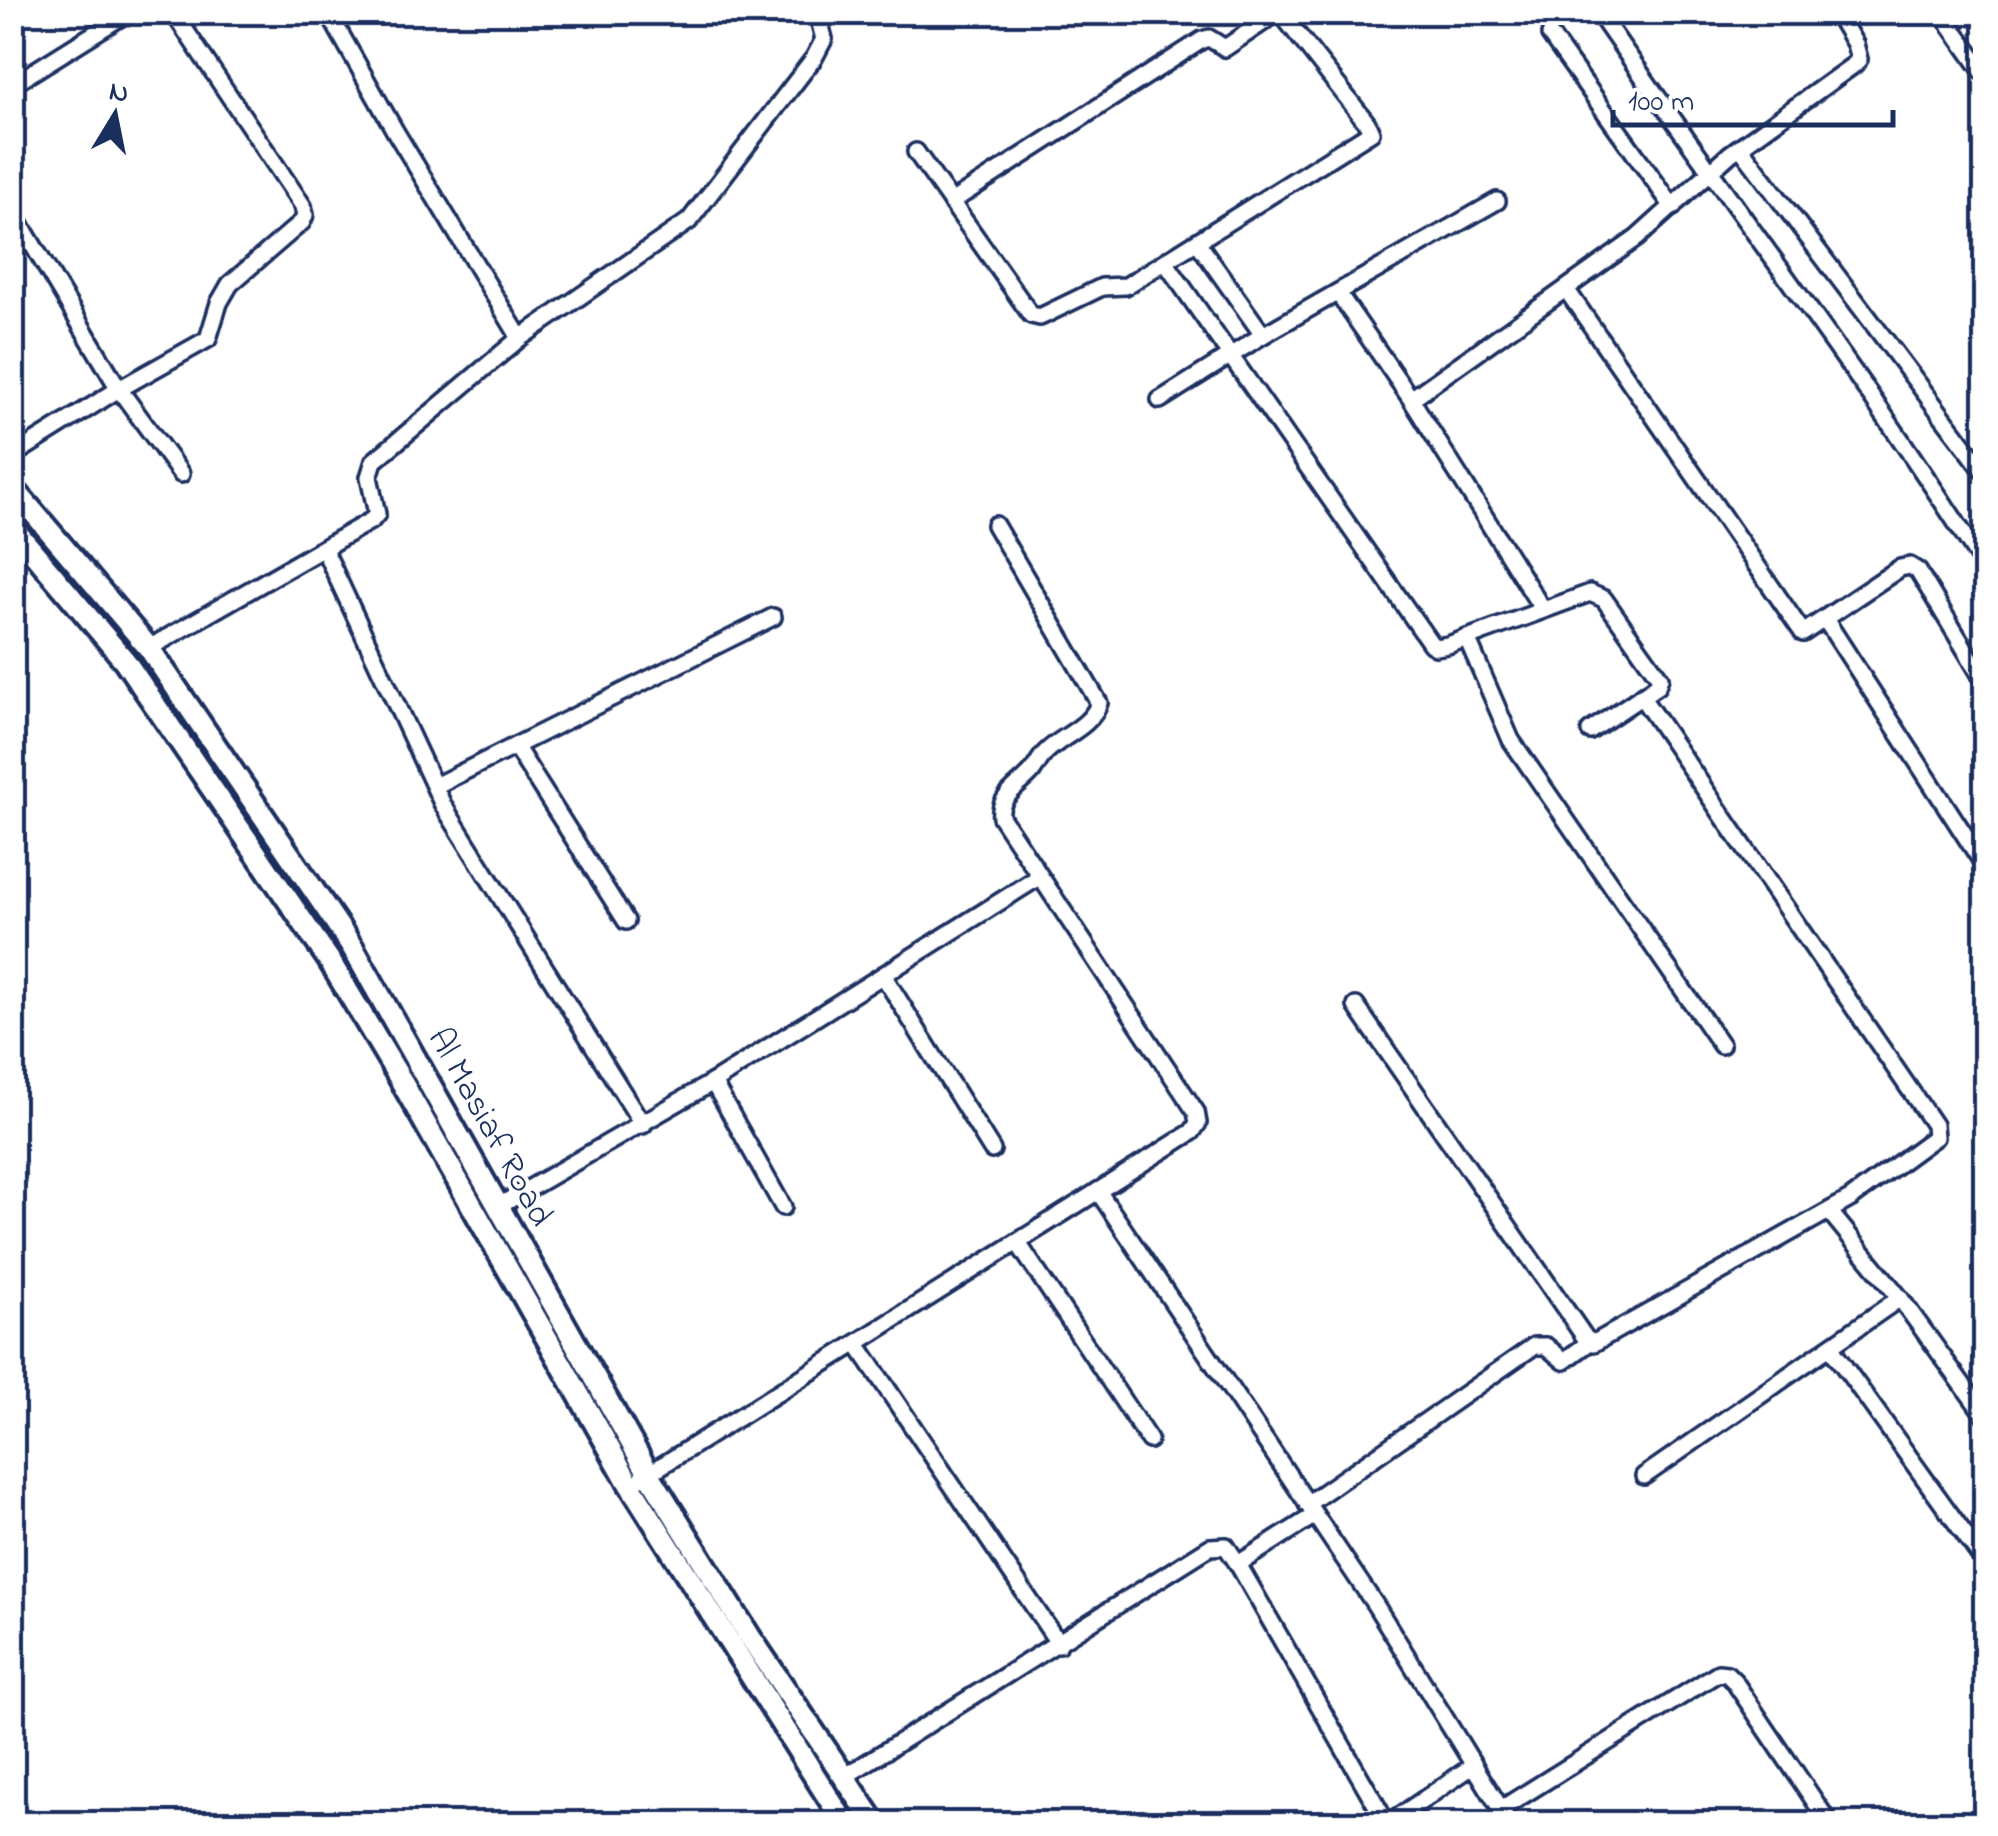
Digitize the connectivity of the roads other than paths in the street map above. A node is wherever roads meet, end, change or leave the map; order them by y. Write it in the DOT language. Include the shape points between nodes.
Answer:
graph roads {
  1 [pos="129,12"];
  2 [pos="173,12"];
  3 [pos="328,12"];
  4 [pos="817,12"];
  5 [pos="1279,12"];
  6 [pos="1598,12"];
  7 [pos="1836,12"];
  8 [pos="1941,12"];
  9 [pos="1550,35"];
  10 [pos="1986,76"];
  11 [pos="12,85"];
  12 [pos="1740,147"];
  13 [pos="916,152"];
  14 [pos="1708,173"];
  15 [pos="1497,201"];
  16 [pos="951,202"];
  17 [pos="1673,207"];
  18 [pos="12,210"];
  19 [pos="1198,243"];
  20 [pos="1166,262"];
  21 [pos="1566,289"];
  22 [pos="1338,293"];
  23 [pos="1263,336"];
  24 [pos="520,338"];
  25 [pos="1231,355"];
  26 [pos="119,389"];
  27 [pos="1160,400"];
  28 [pos="1411,400"];
  29 [pos="12,456"];
  30 [pos="181,474"];
  31 [pos="1986,474"];
  32 [pos="12,487"];
  33 [pos="995,525"];
  34 [pos="12,527"];
  35 [pos="324,550"];
  36 [pos="1986,569"];
  37 [pos="1543,610"];
  38 [pos="773,616"];
  39 [pos="1825,619"];
  40 [pos="1467,638"];
  41 [pos="149,648"];
  42 [pos="1983,672"];
  43 [pos="1641,696"];
  44 [pos="1590,731"];
  45 [pos="516,746"];
  46 [pos="435,786"];
  47 [pos="1986,868"];
  48 [pos="1040,877"];
  49 [pos="626,921"];
  50 [pos="884,974"];
  51 [pos="1356,1006"];
  52 [pos="1721,1046"];
  53 [pos="714,1082"];
  54 [pos="643,1124"];
  55 [pos="992,1150"];
  56 [pos="1098,1192"];
  57 [pos="498,1206"];
  58 [pos="783,1208"];
  59 [pos="1829,1211"];
  60 [pos="1018,1244"];
  61 [pos="1900,1298"];
  62 [pos="1590,1342"];
  63 [pos="857,1344"];
  64 [pos="1830,1347"];
  65 [pos="1986,1418"];
  66 [pos="1149,1440"];
  67 [pos="650,1474"];
  68 [pos="1644,1476"];
  69 [pos="630,1486"];
  70 [pos="1311,1510"];
  71 [pos="1238,1564"];
  72 [pos="1986,1564"];
  73 [pos="1059,1644"];
  74 [pos="1474,1765"];
  75 [pos="844,1778"];
  76 [pos="1501,1808"];
  77 [pos="845,1824"];
  78 [pos="876,1824"];
  79 [pos="1388,1824"];
  80 [pos="1510,1824"];
  81 [pos="1830,1824"];
  1 -- 11 [label="street"];
  2 -- 26 [label="street" via="305,214 230,284 208,338"];
  3 -- 24 [label="street"];
  4 -- 24 [label="street" via="824,39 814,58 689,221"];
  5 -- 16 [label="street" via="1225,48 1202,40"];
  5 -- 19 [label="street" via="1371,132"];
  6 -- 14 [label="street"];
  7 -- 12 [label="street" via="1859,59"];
  8 -- 10 [label="street"];
  9 -- 17 [label="street"];
  12 -- 14 [label="street"];
  12 -- 31 [label="street"];
  13 -- 16 [label="street"];
  14 -- 17 [label="street"];
  14 -- 36 [label="street" via="1924,470"];
  15 -- 22 [label="street"];
  16 -- 20 [label="street" via="1035,317 1102,287 1126,286"];
  17 -- 21 [label="street"];
  18 -- 26 [label="street"];
  19 -- 20 [label="street"];
  19 -- 23 [label="street"];
  20 -- 25 [label="street"];
  21 -- 28 [label="street"];
  21 -- 39 [label="street" via="1803,634"];
  22 -- 23 [label="street"];
  22 -- 28 [label="street"];
  23 -- 25 [label="street"];
  24 -- 35 [label="street" via="374,461 368,477 377,514"];
  25 -- 27 [label="street"];
  25 -- 40 [label="street" via="1431,644"];
  26 -- 29 [label="street"];
  26 -- 30 [label="street"];
  28 -- 37 [label="street"];
  32 -- 41 [label="street, Al Masiaf Road"];
  33 -- 48 [label="street" via="1099,703 1000,805"];
  34 -- 69 [label="street, Al Masiaf Road" via="125,662 329,960"];
  35 -- 41 [label="street"];
  35 -- 46 [label="street"];
  37 -- 40 [label="street"];
  37 -- 43 [label="street" via="1590,593 1600,596 1660,673 1656,686"];
  38 -- 45 [label="street"];
  39 -- 42 [label="street" via="1910,566"];
  39 -- 47 [label="street"];
  40 -- 52 [label="street" via="1511,740"];
  41 -- 57 [label="street, Al Masiaf Road" via="353,948"];
  43 -- 44 [label="street"];
  43 -- 59 [label="street" via="1937,1130 1933,1140"];
  45 -- 46 [label="street"];
  45 -- 49 [label="street"];
  46 -- 54 [label="street"];
  48 -- 50 [label="street"];
  48 -- 56 [label="street" via="1198,1117 1192,1132"];
  50 -- 53 [label="street"];
  50 -- 55 [label="street"];
  51 -- 62 [label="street"];
  53 -- 54 [label="street"];
  53 -- 58 [label="street"];
  54 -- 57 [label="street"];
  56 -- 60 [label="street"];
  56 -- 70 [label="street"];
  57 -- 67 [label="street, Al Masiaf Road"];
  59 -- 61 [label="street"];
  59 -- 62 [label="street" via="1606,1339"];
  60 -- 63 [label="street"];
  60 -- 66 [label="street"];
  61 -- 64 [label="street"];
  61 -- 65 [label="street"];
  62 -- 70 [label="street" via="1564,1360 1546,1346 1534,1346"];
  63 -- 67 [label="street"];
  63 -- 73 [label="street"];
  64 -- 68 [label="street"];
  64 -- 72 [label="street"];
  67 -- 69 [label="street"];
  67 -- 75 [label="street, Al Masiaf Road"];
  69 -- 77 [label="street, Al Masiaf Road"];
  70 -- 71 [label="street"];
  70 -- 74 [label="street"];
  71 -- 73 [label="street" via="1226,1546 1210,1547"];
  71 -- 79 [label="street"];
  73 -- 75 [label="street"];
  74 -- 76 [label="street"];
  74 -- 79 [label="street"];
  75 -- 78 [label="street, Al Masiaf Road"];
  76 -- 80 [label="street"];
  76 -- 81 [label="street" via="1727,1674"];
}
